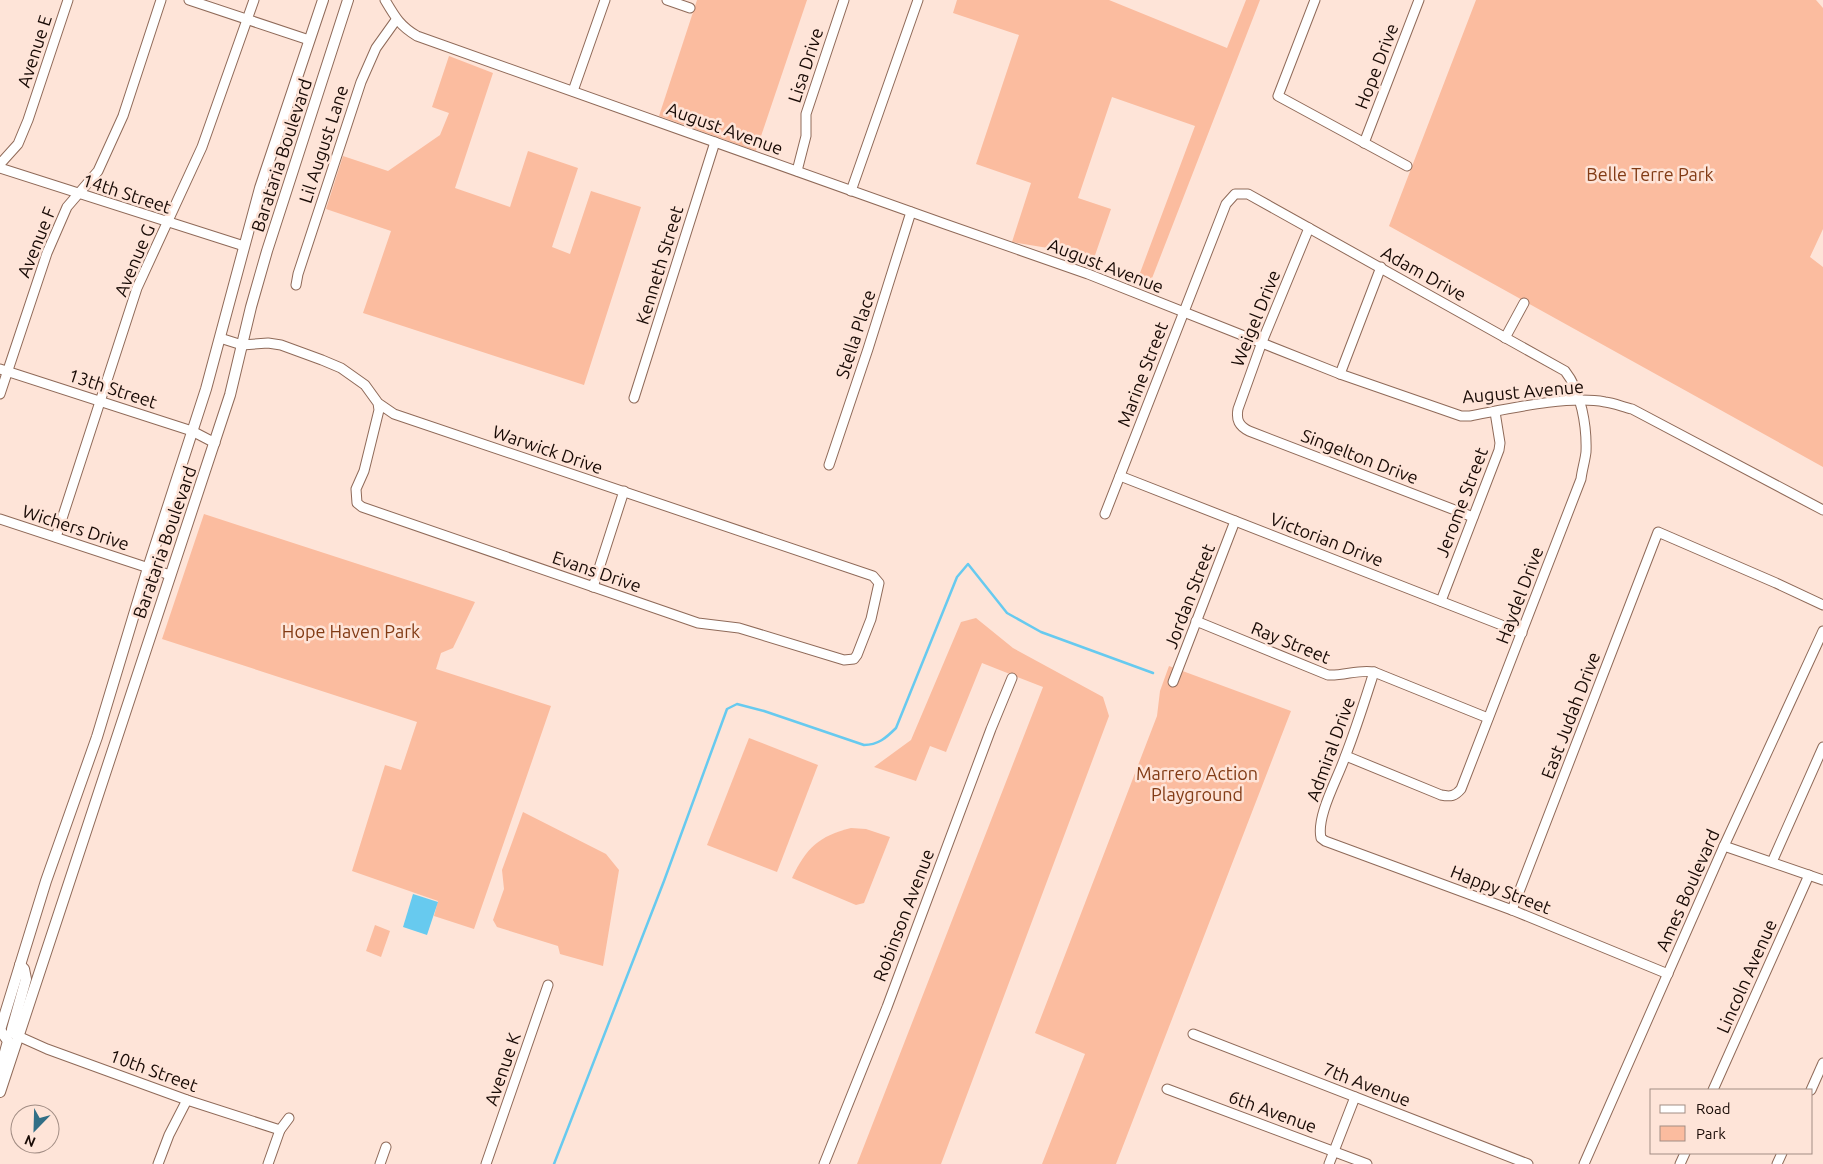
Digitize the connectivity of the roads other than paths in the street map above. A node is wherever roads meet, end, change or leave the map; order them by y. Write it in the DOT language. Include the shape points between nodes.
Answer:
graph roads {
  1 [pos="68,0"];
  2 [pos="160,0"];
  3 [pos="189,0"];
  4 [pos="254,0"];
  5 [pos="323,0"];
  6 [pos="385,0"];
  7 [pos="604,0"];
  8 [pos="667,0"];
  9 [pos="844,0"];
  10 [pos="918,0"];
  11 [pos="1315,0"];
  12 [pos="1419,0"];
  13 [pos="348,2"];
  14 [pos="690,8"];
  15 [pos="248,20"];
  16 [pos="396,20"];
  17 [pos="309,40"];
  18 [pos="573,91"];
  19 [pos="715,142"];
  20 [pos="1364,143"];
  21 [pos="0,164"];
  22 [pos="1407,166"];
  23 [pos="0,168"];
  24 [pos="797,171"];
  25 [pos="851,191"];
  26 [pos="79,194"];
  27 [pos="1235,194"];
  28 [pos="911,212"];
  29 [pos="167,223"];
  30 [pos="1309,228"];
  31 [pos="244,246"];
  32 [pos="1381,267"];
  33 [pos="296,285"];
  34 [pos="1524,303"];
  35 [pos="1184,312"];
  36 [pos="220,338"];
  37 [pos="1505,338"];
  38 [pos="1262,342"];
  39 [pos="242,345"];
  40 [pos="4,370"];
  41 [pos="1340,374"];
  42 [pos="0,394"];
  43 [pos="634,398"];
  44 [pos="101,401"];
  45 [pos="1580,401"];
  46 [pos="378,404"];
  47 [pos="1495,412"];
  48 [pos="1238,422"];
  49 [pos="192,432"];
  50 [pos="215,443"];
  51 [pos="829,465"];
  52 [pos="1120,476"];
  53 [pos="624,491"];
  54 [pos="1823,510"];
  55 [pos="1105,514"];
  56 [pos="1473,517"];
  57 [pos="0,519"];
  58 [pos="1235,521"];
  59 [pos="56,537"];
  60 [pos="148,568"];
  61 [pos="170,575"];
  62 [pos="593,587"];
  63 [pos="1441,601"];
  64 [pos="1823,605"];
  65 [pos="1196,621"];
  66 [pos="1823,631"];
  67 [pos="1522,633"];
  68 [pos="844,660"];
  69 [pos="1374,672"];
  70 [pos="1012,678"];
  71 [pos="1173,682"];
  72 [pos="1488,718"];
  73 [pos="1823,747"];
  74 [pos="1346,756"];
  75 [pos="1321,838"];
  76 [pos="1724,846"];
  77 [pos="1772,862"];
  78 [pos="1809,875"];
  79 [pos="1823,880"];
  80 [pos="1512,910"];
  81 [pos="20,965"];
  82 [pos="1668,974"];
  83 [pos="548,985"];
  84 [pos="0,1030"];
  85 [pos="1194,1034"];
  86 [pos="18,1036"];
  87 [pos="1823,1063"];
  88 [pos="0,1071"];
  89 [pos="1167,1089"];
  90 [pos="1713,1089"];
  91 [pos="1811,1089"];
  92 [pos="0,1092"];
  93 [pos="1355,1097"];
  94 [pos="186,1100"];
  95 [pos="289,1118"];
  96 [pos="280,1130"];
  97 [pos="386,1147"];
  98 [pos="1334,1151"];
  99 [pos="158,1164"];
  100 [pos="268,1164"];
  101 [pos="380,1164"];
  102 [pos="486,1164"];
  103 [pos="824,1164"];
  104 [pos="1329,1164"];
  105 [pos="1367,1164"];
  106 [pos="1528,1164"];
  107 [pos="1584,1164"];
  1 -- 21 [label="street, Avenue E" via="28,120 18,144"];
  2 -- 26 [label="street, Avenue F" via="123,116 98,172"];
  3 -- 15 [label="street"];
  4 -- 15 [label="street, Avenue G"];
  5 -- 17 [label="main road, Barataria Boulevard"];
  6 -- 16 [label="street, August Avenue"];
  7 -- 18 [label="street"];
  8 -- 14 [label="street"];
  9 -- 24 [label="street, Lisa Drive" via="806,114 806,136"];
  10 -- 25 [label="street"];
  11 -- 20 [label="street" via="1278,96"];
  12 -- 20 [label="street, Hope Drive"];
  13 -- 39 [label="main road, Barataria Boulevard" via="266,251"];
  15 -- 17 [label="street"];
  15 -- 29 [label="street, Avenue G" via="202,147"];
  16 -- 18 [label="street, August Avenue" via="417,36"];
  16 -- 33 [label="street, Lil August Lane" via="376,48 361,82"];
  17 -- 31 [label="main road, Barataria Boulevard"];
  18 -- 19 [label="street, August Avenue"];
  19 -- 24 [label="street, August Avenue"];
  19 -- 43 [label="street, Kenneth Street"];
  20 -- 22 [label="street"];
  23 -- 26 [label="street, 14th Street"];
  24 -- 25 [label="street, August Avenue"];
  25 -- 28 [label="street, August Avenue"];
  26 -- 29 [label="street, 14th Street"];
  26 -- 40 [label="street, Avenue F" via="67,207 47,253"];
  27 -- 30 [label="street, Adam Drive" via="1248,194"];
  27 -- 35 [label="street, Marine Street" via="1226,204"];
  28 -- 35 [label="street, August Avenue" via="1088,274"];
  28 -- 51 [label="street, Stella Place"];
  29 -- 31 [label="street, 14th Street"];
  29 -- 44 [label="street, Avenue G" via="137,288"];
  30 -- 32 [label="street, Adam Drive"];
  30 -- 38 [label="street, Weigel Drive"];
  31 -- 36 [label="main road, Barataria Boulevard"];
  32 -- 37 [label="street, Adam Drive"];
  32 -- 41 [label="street"];
  34 -- 37 [label="street"];
  35 -- 38 [label="street, August Avenue"];
  35 -- 52 [label="street, Marine Street"];
  36 -- 39 [label="street, Warwick Drive"];
  36 -- 49 [label="main road, Barataria Boulevard"];
  37 -- 45 [label="street, Adam Drive" via="1565,371 1574,382"];
  38 -- 41 [label="street, August Avenue"];
  38 -- 48 [label="street, Weigel Drive" via="1238,409"];
  39 -- 46 [label="street, Warwick Drive" via="281,345 341,368 365,385"];
  39 -- 50 [label="main road, Barataria Boulevard"];
  40 -- 42 [label="street, Avenue F"];
  40 -- 44 [label="street, 13th Street"];
  41 -- 47 [label="street, August Avenue" via="1461,416"];
  44 -- 49 [label="street, 13th Street"];
  44 -- 59 [label="street, Avenue G"];
  45 -- 47 [label="street, August Avenue"];
  45 -- 54 [label="street, August Avenue" via="1604,401 1632,409"];
  45 -- 67 [label="street, Haydel Drive" via="1586,452 1581,479"];
  46 -- 53 [label="street, Warwick Drive" via="394,414"];
  46 -- 62 [label="street, Evans Drive" via="380,410 356,489 356,503"];
  47 -- 56 [label="street, Jerome Street" via="1499,450"];
  48 -- 56 [label="street, Singelton Drive" via="1249,431"];
  49 -- 50 [label="street, 13th Street"];
  49 -- 60 [label="main road, Barataria Boulevard"];
  50 -- 61 [label="main road, Barataria Boulevard"];
  52 -- 55 [label="street, Marine Street"];
  52 -- 58 [label="street, Victorian Drive"];
  53 -- 62 [label="street"];
  53 -- 68 [label="street, Warwick Drive" via="878,579 871,619 857,655 854,659"];
  56 -- 63 [label="street, Jerome Street"];
  57 -- 59 [label="street, Wichers Drive"];
  58 -- 63 [label="street, Victorian Drive"];
  58 -- 65 [label="street, Jordan Street"];
  59 -- 60 [label="street, Wichers Drive"];
  60 -- 61 [label="street, Wichers Drive"];
  60 -- 81 [label="main road, Barataria Boulevard" via="97,737"];
  61 -- 86 [label="main road, Barataria Boulevard"];
  62 -- 68 [label="street, Evans Drive" via="698,623 739,628"];
  63 -- 67 [label="street, Victorian Drive"];
  64 -- 80 [label="street, East Judah Drive" via="1658,532"];
  65 -- 69 [label="street, Ray Street" via="1328,675"];
  65 -- 71 [label="street, Jordan Street"];
  66 -- 76 [label="street, Ames Boulevard"];
  67 -- 72 [label="street, Haydel Drive"];
  69 -- 72 [label="street, Ray Street"];
  69 -- 74 [label="street, Admiral Drive"];
  70 -- 103 [label="street, Robinson Avenue"];
  72 -- 74 [label="street, Haydel Drive" via="1465,782 1457,794 1450,797"];
  73 -- 77 [label="street"];
  74 -- 75 [label="street, Admiral Drive" via="1319,829"];
  75 -- 80 [label="street, Happy Street"];
  76 -- 77 [label="street"];
  76 -- 82 [label="street, Ames Boulevard"];
  77 -- 78 [label="street"];
  78 -- 79 [label="street"];
  78 -- 90 [label="street, Lincoln Avenue"];
  80 -- 82 [label="street, Happy Street"];
  81 -- 84 [label="main road, Barataria Boulevard"];
  81 -- 86 [label="main road" via="26,979 12,1029"];
  82 -- 107 [label="street, Ames Boulevard"];
  83 -- 102 [label="street, Avenue K"];
  84 -- 88 [label="main road" via="8,1041"];
  85 -- 93 [label="street, 7th Avenue"];
  86 -- 92 [label="main road, Barataria Boulevard"];
  86 -- 94 [label="street, 10th Street"];
  87 -- 91 [label="street"];
  89 -- 98 [label="street, 6th Avenue"];
  93 -- 98 [label="street"];
  93 -- 106 [label="street, 7th Avenue"];
  94 -- 96 [label="street, 10th Street"];
  94 -- 99 [label="street"];
  95 -- 96 [label="street"];
  96 -- 100 [label="street"];
  97 -- 101 [label="street"];
  98 -- 104 [label="street"];
  98 -- 105 [label="street, 6th Avenue"];
}
